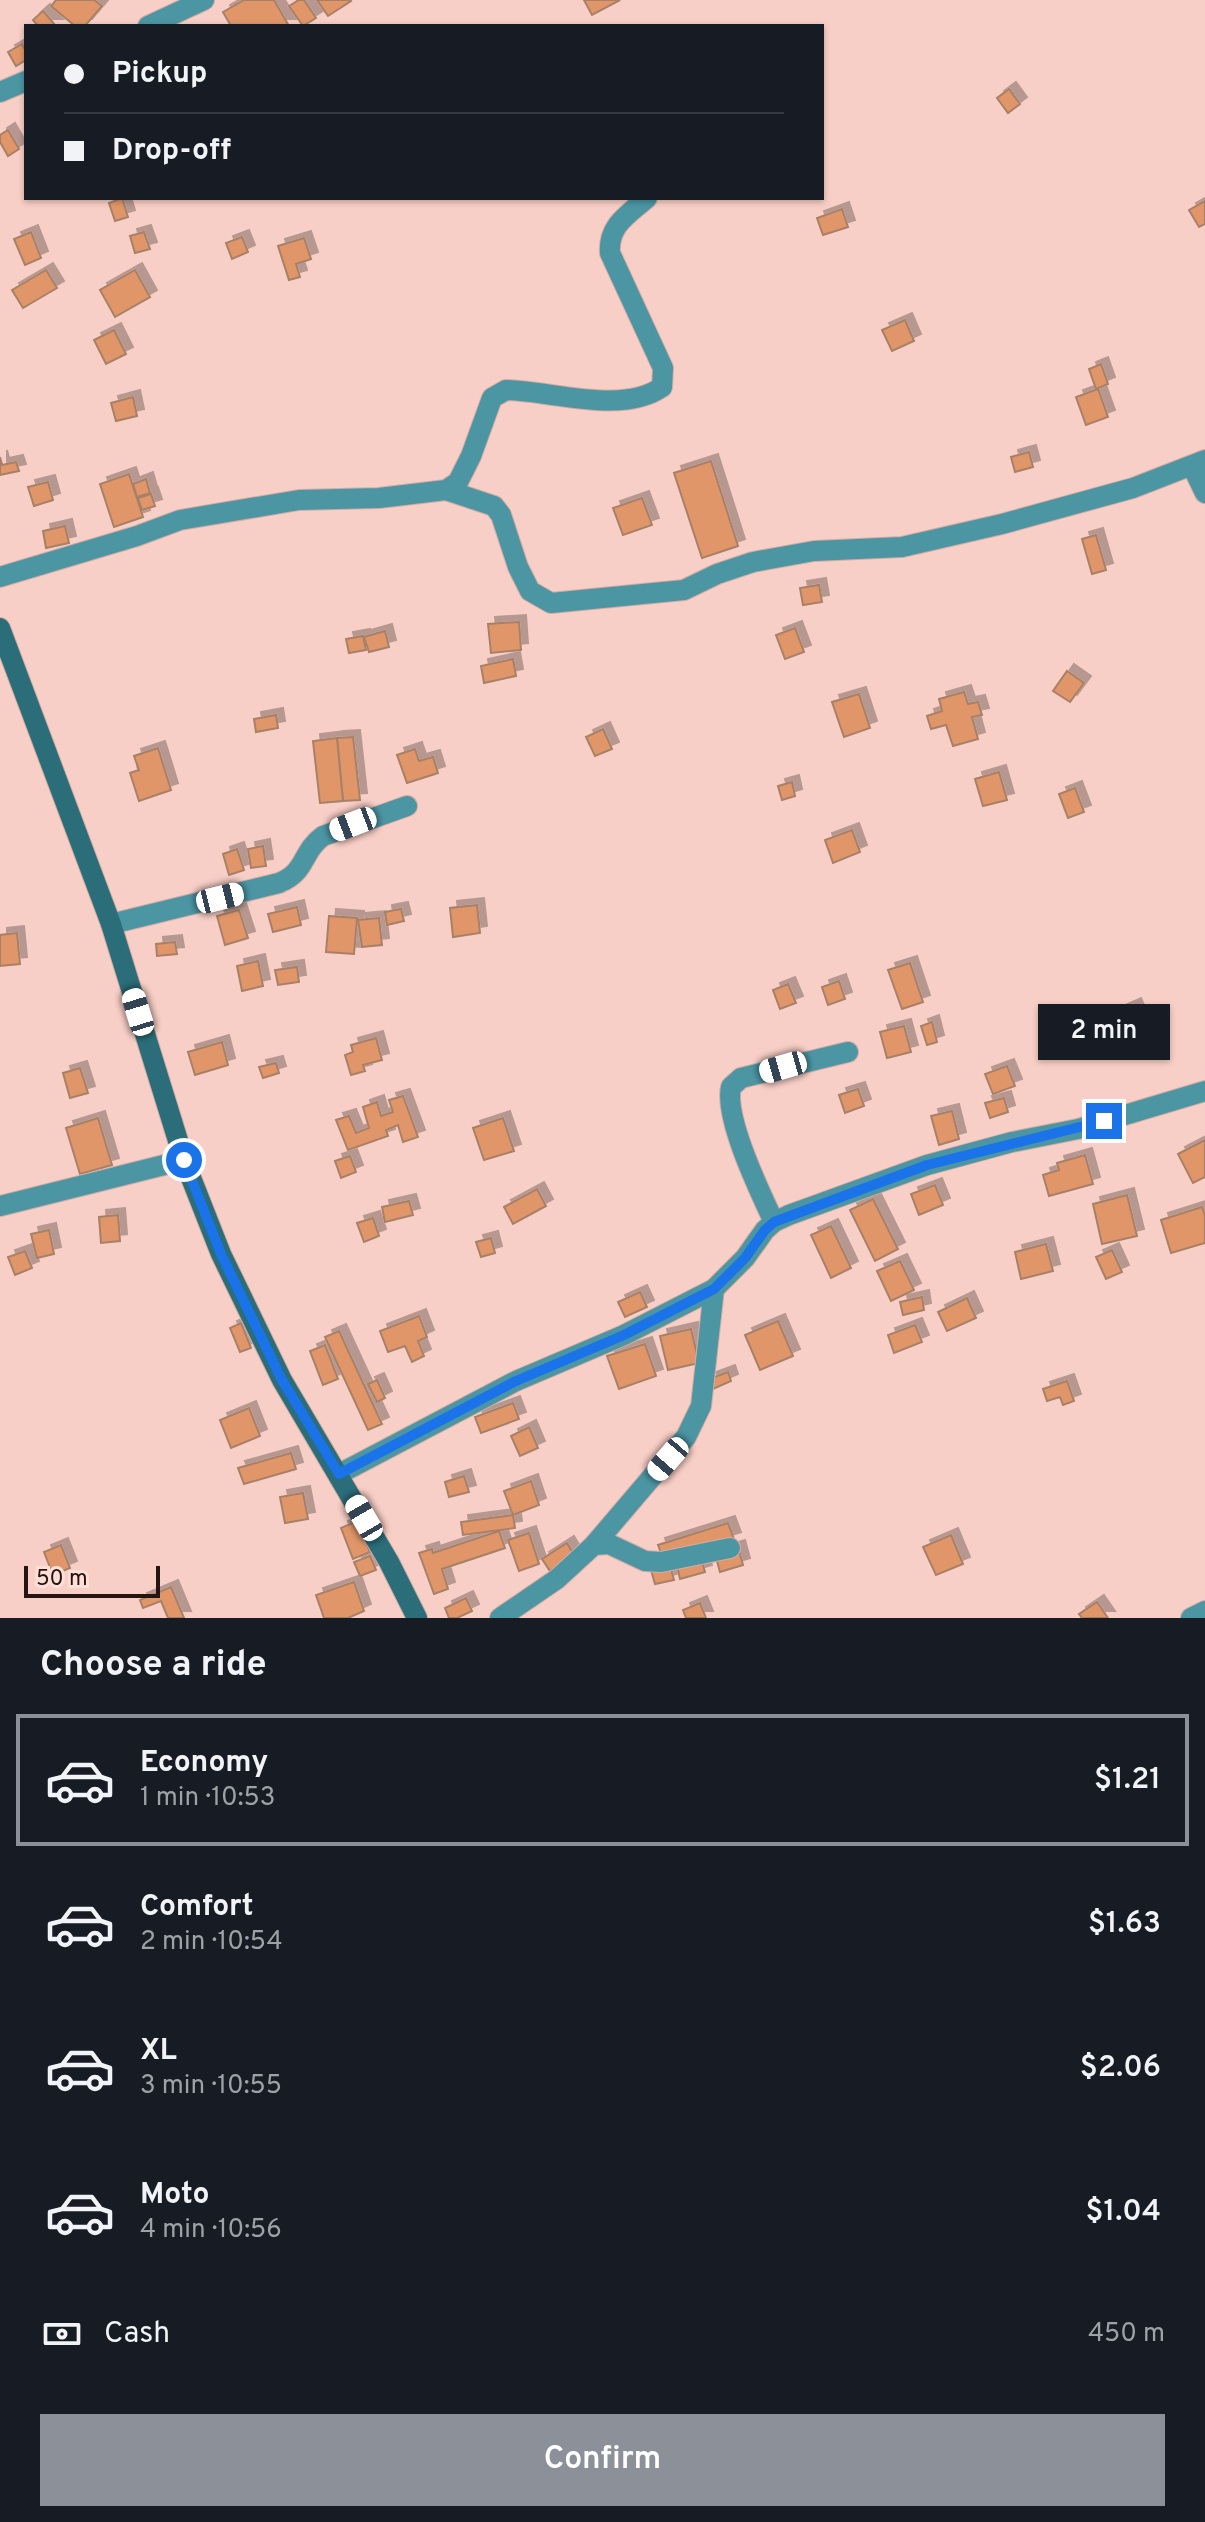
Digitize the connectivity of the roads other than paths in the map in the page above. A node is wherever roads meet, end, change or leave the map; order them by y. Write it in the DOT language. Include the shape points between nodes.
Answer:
graph roads {
  1 [pos="204,0"];
  2 [pos="152,24"];
  3 [pos="24,82"];
  4 [pos="0,92"];
  5 [pos="645,200"];
  6 [pos="1198,463"];
  7 [pos="446,490"];
  8 [pos="1205,493"];
  9 [pos="0,577"];
  10 [pos="0,628"];
  11 [pos="407,806"];
  12 [pos="111,924"];
  13 [pos="848,1052"];
  14 [pos="1205,1091"];
  15 [pos="184,1160"];
  16 [pos="0,1206"];
  17 [pos="774,1222"];
  18 [pos="714,1289"];
  19 [pos="339,1474"];
  20 [pos="594,1545"];
  21 [pos="730,1548"];
  22 [pos="1205,1611"];
  23 [pos="417,1618"];
  24 [pos="500,1618"];
  25 [pos="1191,1618"];
  1 -- 2 [label="street"];
  3 -- 4 [label="street"];
  5 -- 7 [label="street" via="616,225 610,253 663,368 662,387 637,399 610,400 506,390 492,398 458,482"];
  6 -- 7 [label="street" via="1118,492 902,547 814,551 753,562 684,590 551,603 530,591 494,506"];
  6 -- 8 [label="street"];
  7 -- 9 [label="street" via="299,500 180,520"];
  10 -- 12 [label="main road"];
  11 -- 12 [label="street" via="323,836 313,843 297,874 279,883"];
  12 -- 15 [label="main road"];
  13 -- 17 [label="street" via="741,1078 731,1087 729,1104 744,1152"];
  14 -- 17 [label="street" via="1078,1129 927,1165"];
  15 -- 16 [label="street"];
  15 -- 19 [label="main road" via="221,1254 282,1380"];
  17 -- 18 [label="street"];
  18 -- 19 [label="street" via="516,1381"];
  18 -- 20 [label="street" via="701,1406 686,1437"];
  19 -- 23 [label="main road"];
  20 -- 21 [label="street" via="609,1544 645,1561 661,1562"];
  20 -- 24 [label="street" via="557,1579"];
  22 -- 25 [label="street"];
}
